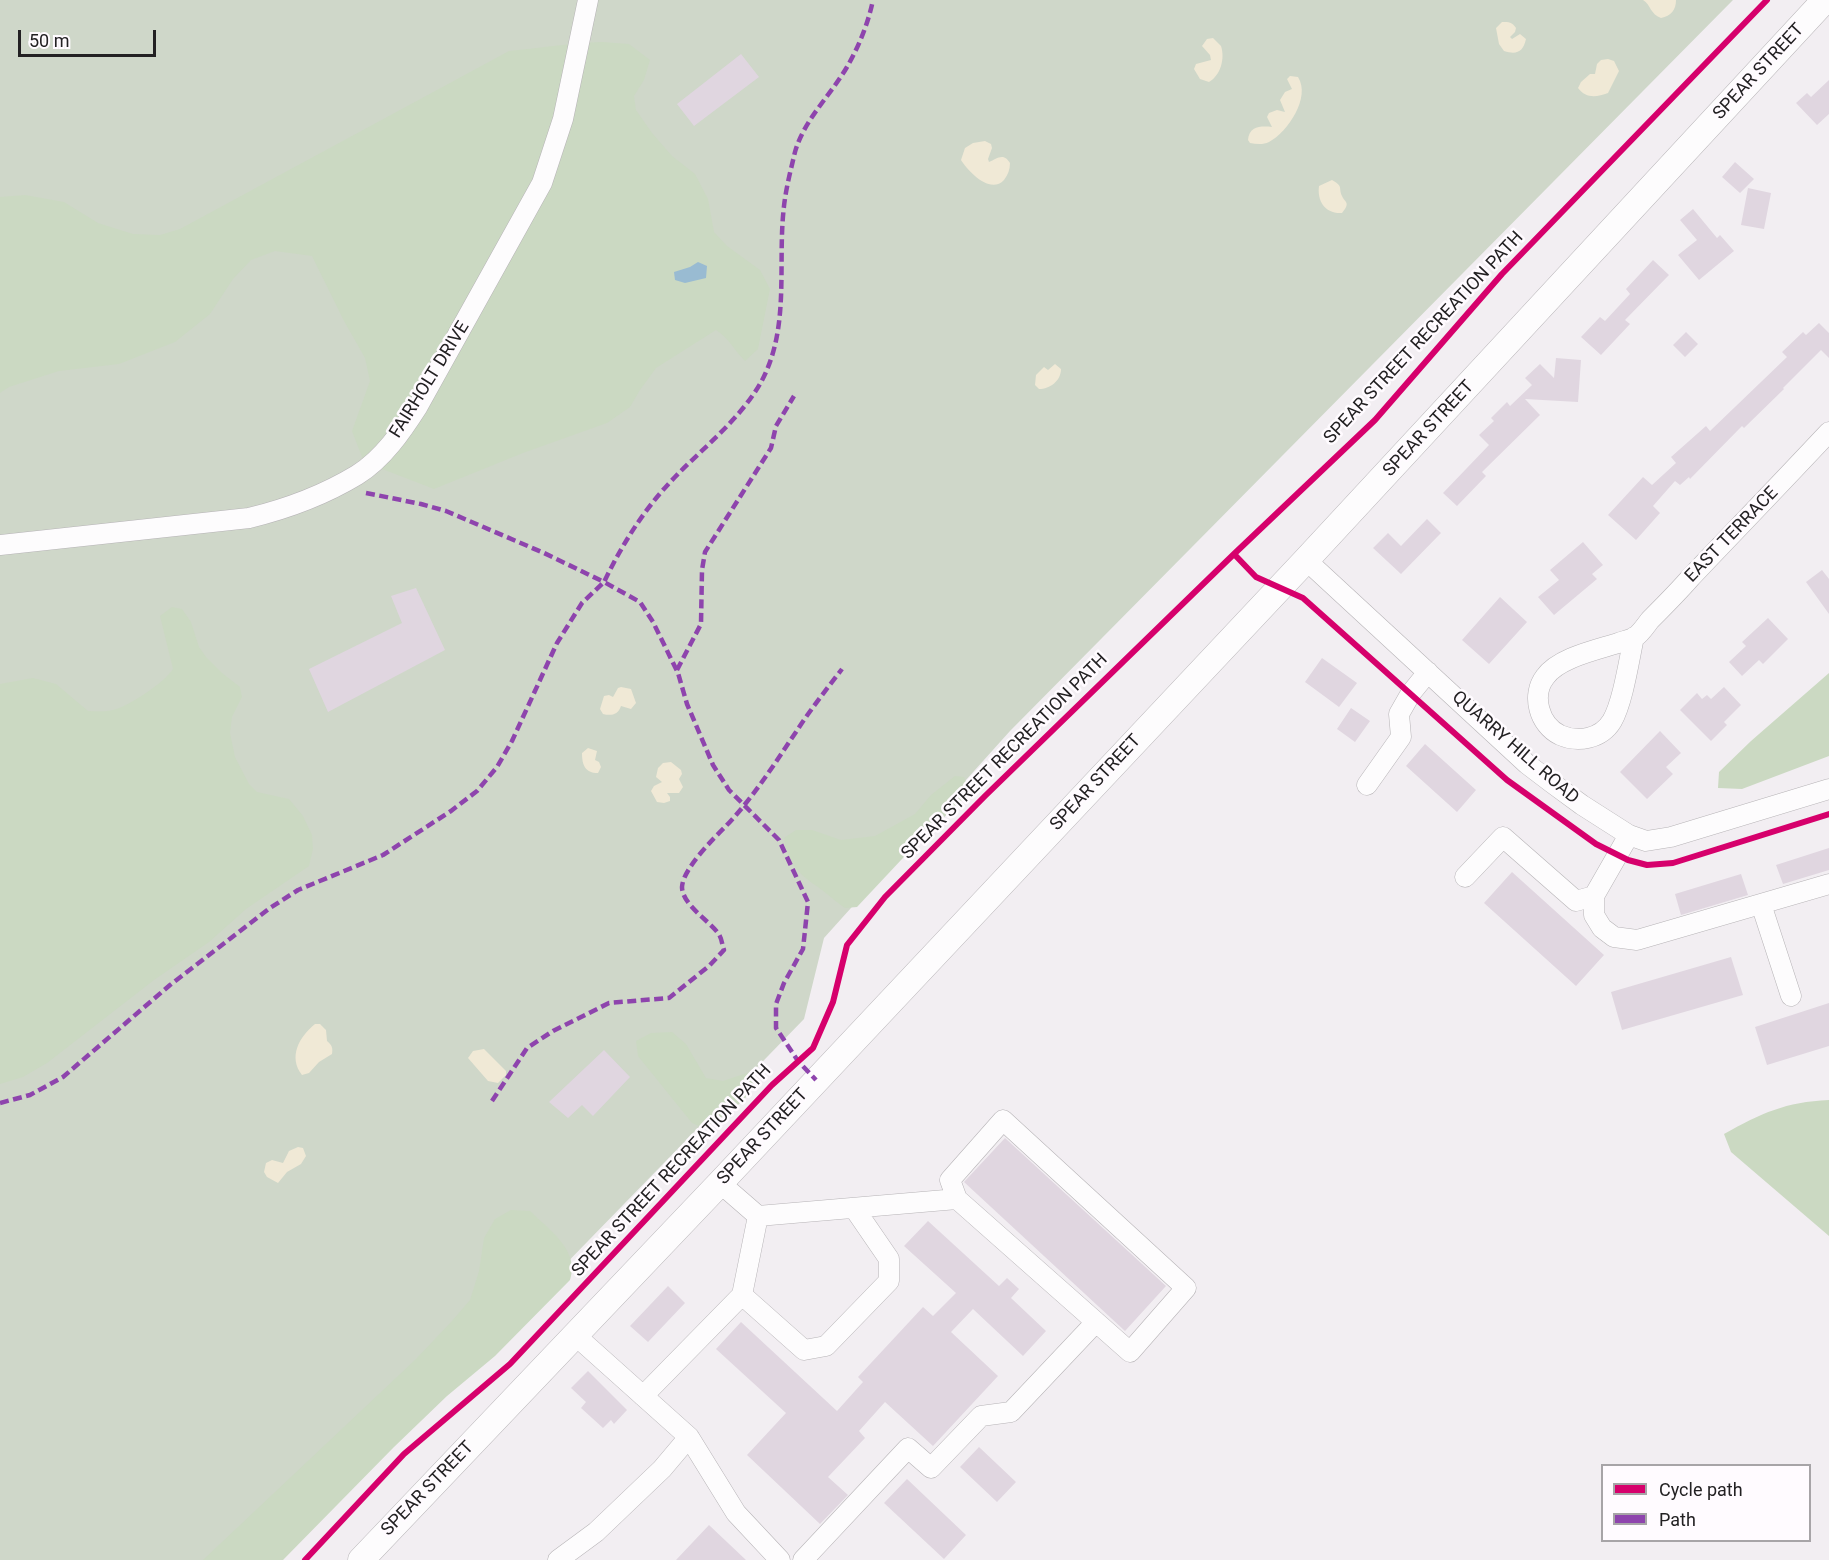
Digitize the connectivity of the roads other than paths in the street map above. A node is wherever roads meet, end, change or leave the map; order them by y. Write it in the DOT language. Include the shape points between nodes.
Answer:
graph roads {
  1 [pos="588,0"];
  2 [pos="1825,0"];
  3 [pos="1829,432"];
  4 [pos="0,545"];
  5 [pos="1306,560"];
  6 [pos="1634,637"];
  7 [pos="1428,672"];
  8 [pos="1367,785"];
  9 [pos="1829,789"];
  10 [pos="1629,835"];
  11 [pos="1465,877"];
  12 [pos="1829,884"];
  13 [pos="1594,896"];
  14 [pos="1761,904"];
  15 [pos="1791,996"];
  16 [pos="720,1183"];
  17 [pos="957,1199"];
  18 [pos="854,1208"];
  19 [pos="758,1216"];
  20 [pos="742,1295"];
  21 [pos="1096,1322"];
  22 [pos="575,1335"];
  23 [pos="644,1396"];
  24 [pos="689,1437"];
  25 [pos="361,1560"];
  26 [pos="558,1560"];
  27 [pos="780,1560"];
  28 [pos="803,1560"];
  1 -- 4 [label="street, FAIRHOLT DRIVE" via="563,118 542,183 418,406 383,452 358,474 281,510 249,518"];
  2 -- 5 [label="main road, SPEAR STREET"];
  3 -- 6 [label="street, EAST TERRACE"];
  5 -- 7 [label="street, QUARRY HILL ROAD"];
  5 -- 16 [label="main road, SPEAR STREET"];
  6 -- 6 [label="street, EAST TERRACE" via="1611,721 1592,737 1574,739 1556,733 1543,719 1537,701 1544,677 1566,661"];
  7 -- 8 [label="street" via="1398,714 1401,737"];
  7 -- 10 [label="street, QUARRY HILL ROAD" via="1527,764"];
  9 -- 10 [label="street, QUARRY HILL ROAD" via="1671,837 1646,841"];
  10 -- 13 [label="street"];
  11 -- 13 [label="street" via="1503,837 1576,901"];
  12 -- 14 [label="street"];
  13 -- 14 [label="street" via="1594,915 1602,928 1614,937 1637,940"];
  14 -- 15 [label="street"];
  16 -- 19 [label="street"];
  16 -- 22 [label="main road, SPEAR STREET"];
  17 -- 18 [label="street"];
  17 -- 21 [label="street"];
  17 -- 21 [label="street" via="950,1180 1004,1120 1186,1288 1130,1352"];
  18 -- 19 [label="street"];
  18 -- 20 [label="street" via="890,1259 889,1281 826,1346 804,1350"];
  19 -- 20 [label="street"];
  20 -- 23 [label="street"];
  21 -- 28 [label="street" via="1011,1412 981,1416 931,1468 908,1448"];
  22 -- 23 [label="street"];
  22 -- 25 [label="main road, SPEAR STREET"];
  23 -- 24 [label="street"];
  24 -- 26 [label="street" via="662,1469 596,1532"];
  24 -- 27 [label="street" via="736,1513"];
}
